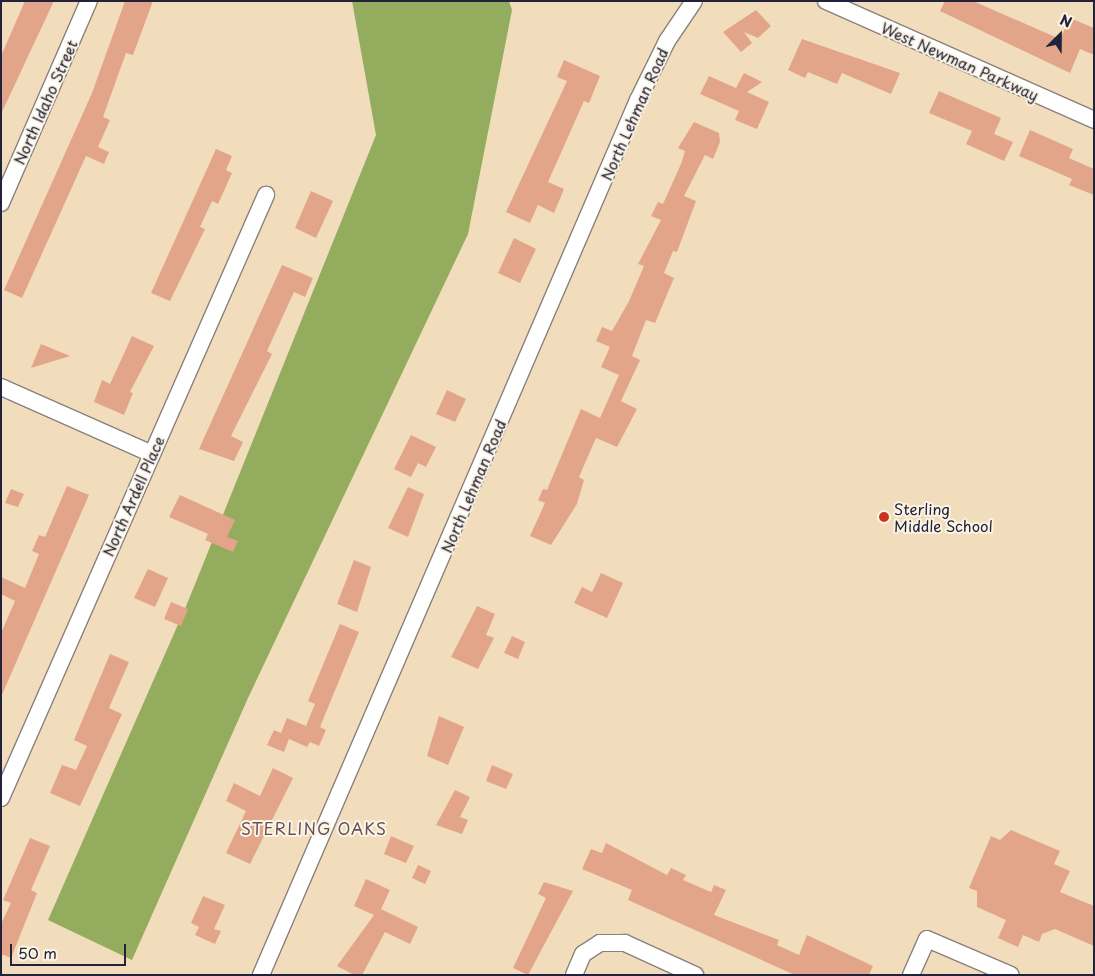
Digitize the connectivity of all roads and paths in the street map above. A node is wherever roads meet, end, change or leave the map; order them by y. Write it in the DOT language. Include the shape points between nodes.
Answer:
graph roads {
  1 [pos="89,1"];
  2 [pos="694,1"];
  3 [pos="826,1"];
  4 [pos="1094,120"];
  5 [pos="266,195"];
  6 [pos="1,203"];
  7 [pos="1,387"];
  8 [pos="152,454"];
  9 [pos="1,798"];
  10 [pos="261,975"];
  11 [pos="574,975"];
  12 [pos="695,975"];
  13 [pos="911,975"];
  14 [pos="1011,975"];
  1 -- 6 [label="street, North Idaho Street"];
  2 -- 10 [label="street, North Lehman Road" via="667,41 638,100"];
  3 -- 4 [label="street, West Newman Parkway"];
  5 -- 8 [label="street, North Ardell Place"];
  7 -- 8 [label="street"];
  8 -- 9 [label="street, North Ardell Place"];
  11 -- 12 [label="street" via="583,954 600,943 625,943"];
  13 -- 14 [label="street" via="927,939"];
}
